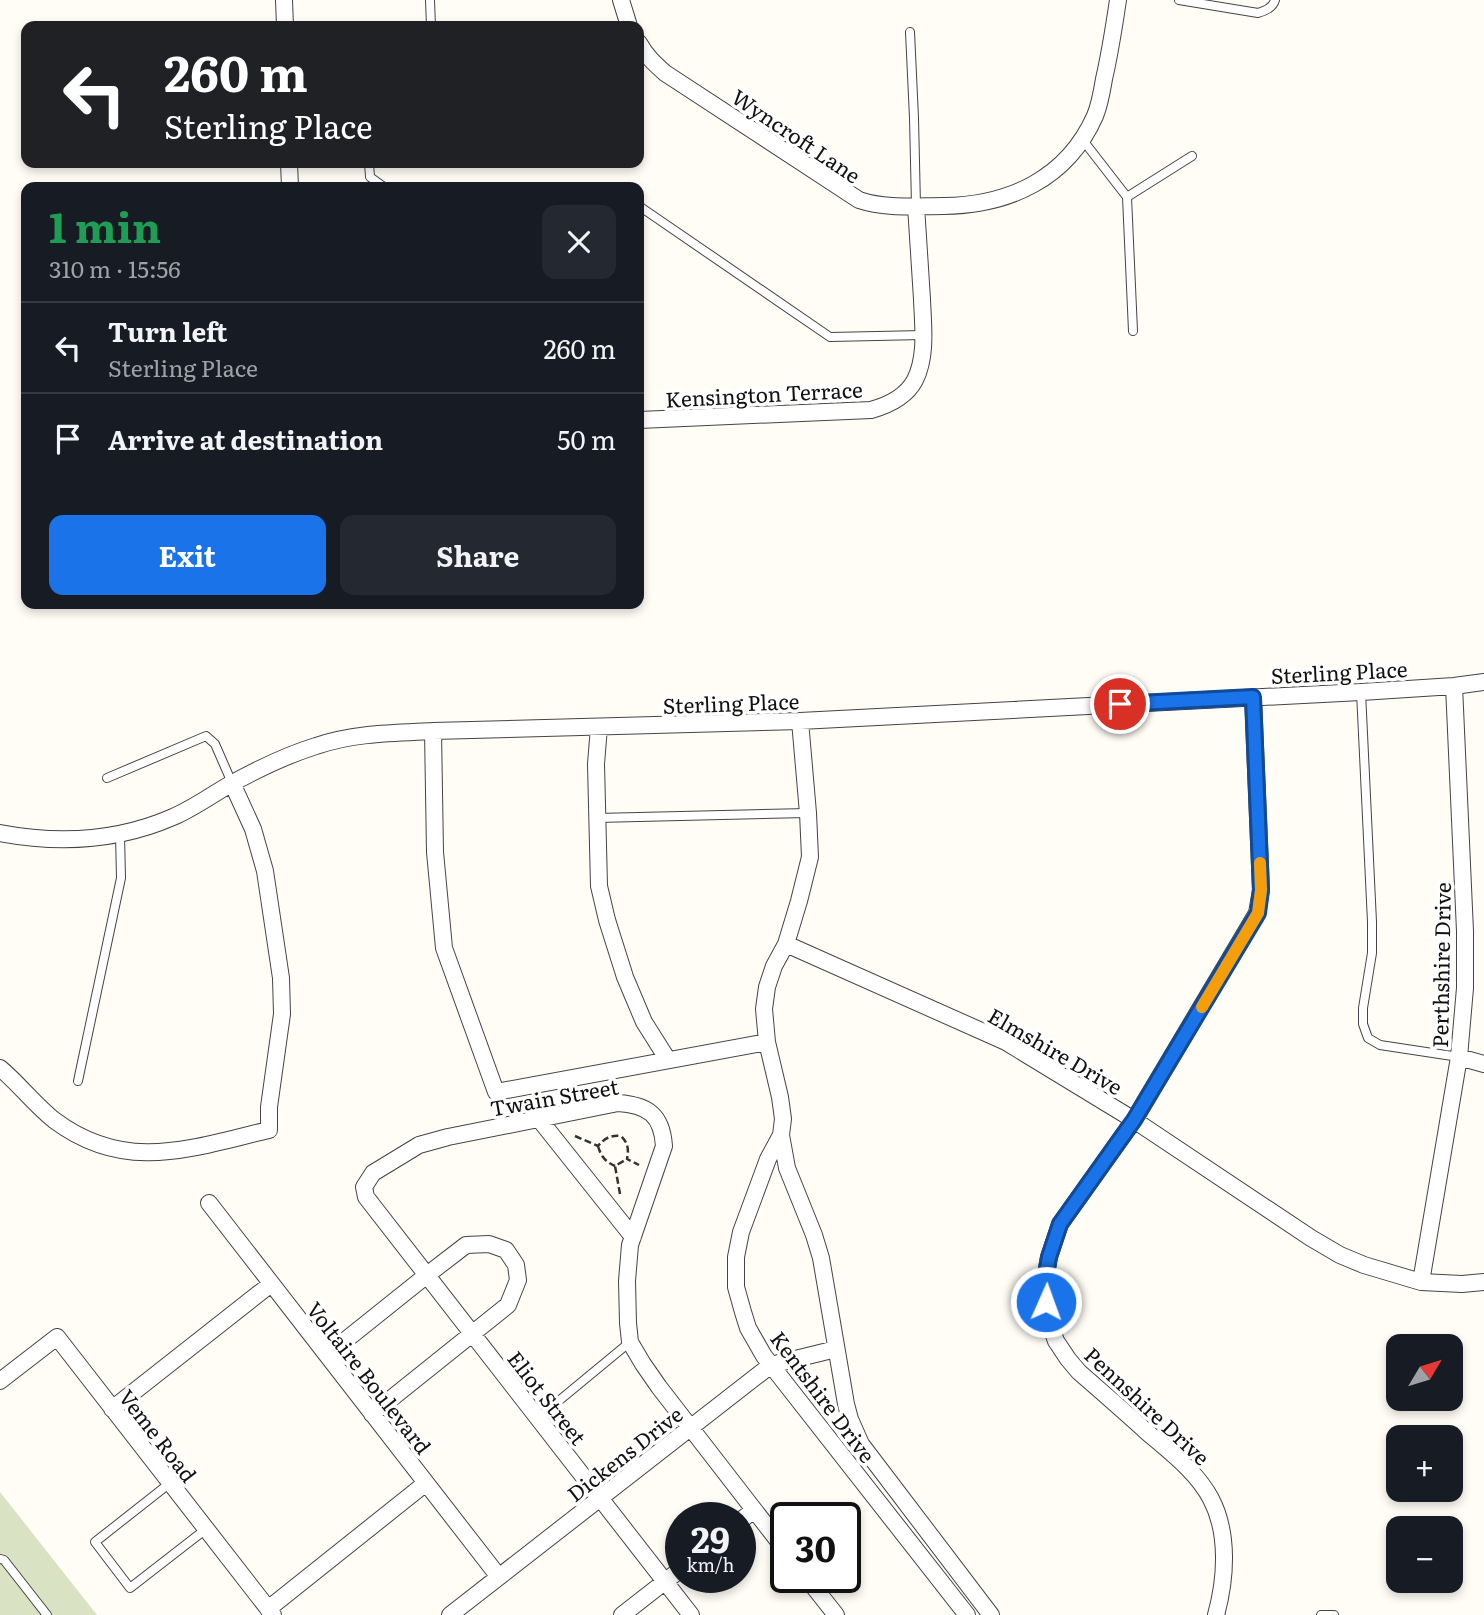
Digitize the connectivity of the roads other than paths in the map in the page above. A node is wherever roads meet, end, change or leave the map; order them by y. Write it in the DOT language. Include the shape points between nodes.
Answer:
graph roads {
  1 [pos="284,0"];
  2 [pos="430,0"];
  3 [pos="621,0"];
  4 [pos="1118,0"];
  5 [pos="1179,0"];
  6 [pos="1275,0"];
  7 [pos="285,21"];
  8 [pos="431,21"];
  9 [pos="627,21"];
  10 [pos="910,32"];
  11 [pos="644,50"];
  12 [pos="1082,139"];
  13 [pos="1192,156"];
  14 [pos="369,168"];
  15 [pos="377,182"];
  16 [pos="1127,197"];
  17 [pos="916,206"];
  18 [pos="644,209"];
  19 [pos="1133,331"];
  20 [pos="923,335"];
  21 [pos="644,420"];
  22 [pos="1484,682"];
  23 [pos="1454,686"];
  24 [pos="1361,692"];
  25 [pos="1253,697"];
  26 [pos="800,721"];
  27 [pos="599,727"];
  28 [pos="433,731"];
  29 [pos="107,778"];
  30 [pos="232,783"];
  31 [pos="808,813"];
  32 [pos="597,818"];
  33 [pos="120,835"];
  34 [pos="1,836"];
  35 [pos="786,944"];
  36 [pos="767,1042"];
  37 [pos="1459,1057"];
  38 [pos="668,1060"];
  39 [pos="1484,1064"];
  40 [pos="0,1068"];
  41 [pos="78,1081"];
  42 [pos="538,1119"];
  43 [pos="1134,1120"];
  44 [pos="781,1135"];
  45 [pos="209,1203"];
  46 [pos="372,1204"];
  47 [pos="633,1237"];
  48 [pos="426,1275"];
  49 [pos="1421,1282"];
  50 [pos="1484,1282"];
  51 [pos="271,1284"];
  52 [pos="473,1334"];
  53 [pos="630,1342"];
  54 [pos="836,1349"];
  55 [pos="327,1355"];
  56 [pos="771,1365"];
  57 [pos="0,1381"];
  58 [pos="112,1409"];
  59 [pos="372,1414"];
  60 [pos="538,1418"];
  61 [pos="690,1428"];
  62 [pos="170,1483"];
  63 [pos="426,1483"];
  64 [pos="600,1498"];
  65 [pos="748,1502"];
  66 [pos="756,1513"];
  67 [pos="206,1529"];
  68 [pos="770,1530"];
  69 [pos="0,1559"];
  70 [pos="499,1577"];
  71 [pos="665,1582"];
  72 [pos="674,1593"];
  73 [pos="819,1593"];
  74 [pos="271,1612"];
  75 [pos="987,1613"];
  76 [pos="47,1615"];
  77 [pos="450,1615"];
  78 [pos="622,1615"];
  79 [pos="691,1615"];
  80 [pos="836,1615"];
  81 [pos="967,1615"];
  82 [pos="1216,1615"];
  83 [pos="1321,1615"];
  84 [pos="1334,1615"];
  1 -- 7 [label="street"];
  2 -- 8 [label="lane"];
  3 -- 9 [label="street"];
  4 -- 12 [label="street, Wyncroft Lane" via="1100,98"];
  5 -- 6 [label="lane" via="1258,13"];
  10 -- 17 [label="lane"];
  11 -- 17 [label="street, Wyncroft Lane" via="665,73 859,200"];
  12 -- 16 [label="lane"];
  12 -- 17 [label="street, Wyncroft Lane" via="1047,177 1018,193 955,206"];
  13 -- 16 [label="lane"];
  14 -- 15 [label="lane" via="370,177"];
  16 -- 19 [label="lane"];
  17 -- 20 [label="street, Kensington Terrace"];
  18 -- 20 [label="lane" via="830,337"];
  20 -- 21 [label="street, Kensington Terrace" via="914,381 905,394 880,408"];
  22 -- 23 [label="street, Sterling Place"];
  23 -- 24 [label="street, Sterling Place"];
  23 -- 37 [label="street, Perthshire Drive" via="1465,931"];
  24 -- 25 [label="street, Sterling Place"];
  24 -- 37 [label="lane" via="1372,943 1363,1024 1368,1038 1380,1045"];
  25 -- 26 [label="street, Sterling Place"];
  25 -- 43 [label="street, Pennshire Drive" via="1261,890 1258,913"];
  26 -- 27 [label="street, Sterling Place"];
  26 -- 31 [label="street, Kentshire Drive"];
  27 -- 28 [label="street, Sterling Place"];
  27 -- 32 [label="street"];
  28 -- 30 [label="street, Sterling Place" via="342,738"];
  28 -- 38 [label="street" via="435,852 444,948 496,1093"];
  29 -- 30 [label="lane" via="206,736 215,744"];
  30 -- 33 [label="street, Sterling Place" via="173,817"];
  30 -- 40 [label="street" via="253,829 265,871 281,978 282,1014 269,1130 174,1152 138,1153 108,1147 79,1136 53,1118"];
  31 -- 32 [label="lane"];
  31 -- 35 [label="street, Kentshire Drive" via="810,858"];
  32 -- 38 [label="street" via="599,886 607,920 644,1022"];
  33 -- 34 [label="street, Sterling Place" via="68,841"];
  33 -- 41 [label="lane" via="121,878"];
  35 -- 36 [label="street, Kentshire Drive" via="767,987"];
  35 -- 43 [label="street, Elmshire Drive" via="1006,1042"];
  36 -- 38 [label="street"];
  36 -- 44 [label="street, Kentshire Drive" via="780,1097"];
  37 -- 39 [label="street"];
  37 -- 49 [label="street, Perthshire Drive"];
  42 -- 46 [label="street, Twain Street" via="419,1145 373,1173 364,1187"];
  42 -- 47 [label="street"];
  42 -- 47 [label="street, Twain Street" via="618,1103 650,1111 663,1131 664,1146"];
  43 -- 49 [label="street, Elmshire Drive" via="1340,1255"];
  43 -- 82 [label="street, Pennshire Drive" via="1060,1224 1045,1280 1049,1321 1056,1340 1079,1372 1174,1455 1210,1497 1224,1560"];
  44 -- 54 [label="street, Kentshire Drive" via="787,1168 818,1247"];
  44 -- 56 [label="street, Kentshire Drive" via="741,1232 735,1272 748,1328"];
  45 -- 51 [label="street, Voltaire Boulevard"];
  46 -- 48 [label="street, Eliot Street"];
  47 -- 53 [label="street, Twain Street" via="627,1281"];
  48 -- 52 [label="street, Eliot Street"];
  48 -- 52 [label="street" via="466,1245 489,1244 506,1250 516,1265 518,1280 509,1305"];
  48 -- 55 [label="street"];
  49 -- 50 [label="street, Elmshire Drive"];
  51 -- 55 [label="street, Voltaire Boulevard"];
  51 -- 58 [label="street"];
  52 -- 59 [label="street"];
  52 -- 60 [label="street, Eliot Street"];
  53 -- 60 [label="lane"];
  53 -- 61 [label="street, Twain Street"];
  54 -- 56 [label="street, Dickens Drive"];
  54 -- 75 [label="street, Kentshire Drive" via="846,1404 861,1444"];
  55 -- 59 [label="street, Voltaire Boulevard"];
  56 -- 61 [label="street, Dickens Drive"];
  56 -- 81 [label="street, Kentshire Drive"];
  57 -- 58 [label="street, Veme Road" via="57,1337"];
  58 -- 62 [label="street, Veme Road"];
  59 -- 63 [label="street, Voltaire Boulevard"];
  60 -- 64 [label="street, Eliot Street"];
  61 -- 64 [label="street, Dickens Drive"];
  61 -- 65 [label="street, Twain Street"];
  62 -- 67 [label="street, Veme Road"];
  62 -- 67 [label="lane" via="94,1542 130,1588"];
  63 -- 70 [label="street, Voltaire Boulevard"];
  63 -- 74 [label="street"];
  64 -- 70 [label="street, Dickens Drive"];
  64 -- 71 [label="street, Eliot Street"];
  66 -- 68 [label="street, Twain Street"];
  67 -- 74 [label="street, Veme Road"];
  69 -- 76 [label="lane"];
  70 -- 77 [label="street, Dickens Drive"];
  71 -- 78 [label="street"];
  72 -- 79 [label="street, Eliot Street"];
  73 -- 80 [label="street"];
  83 -- 84 [label="lane"];
}
